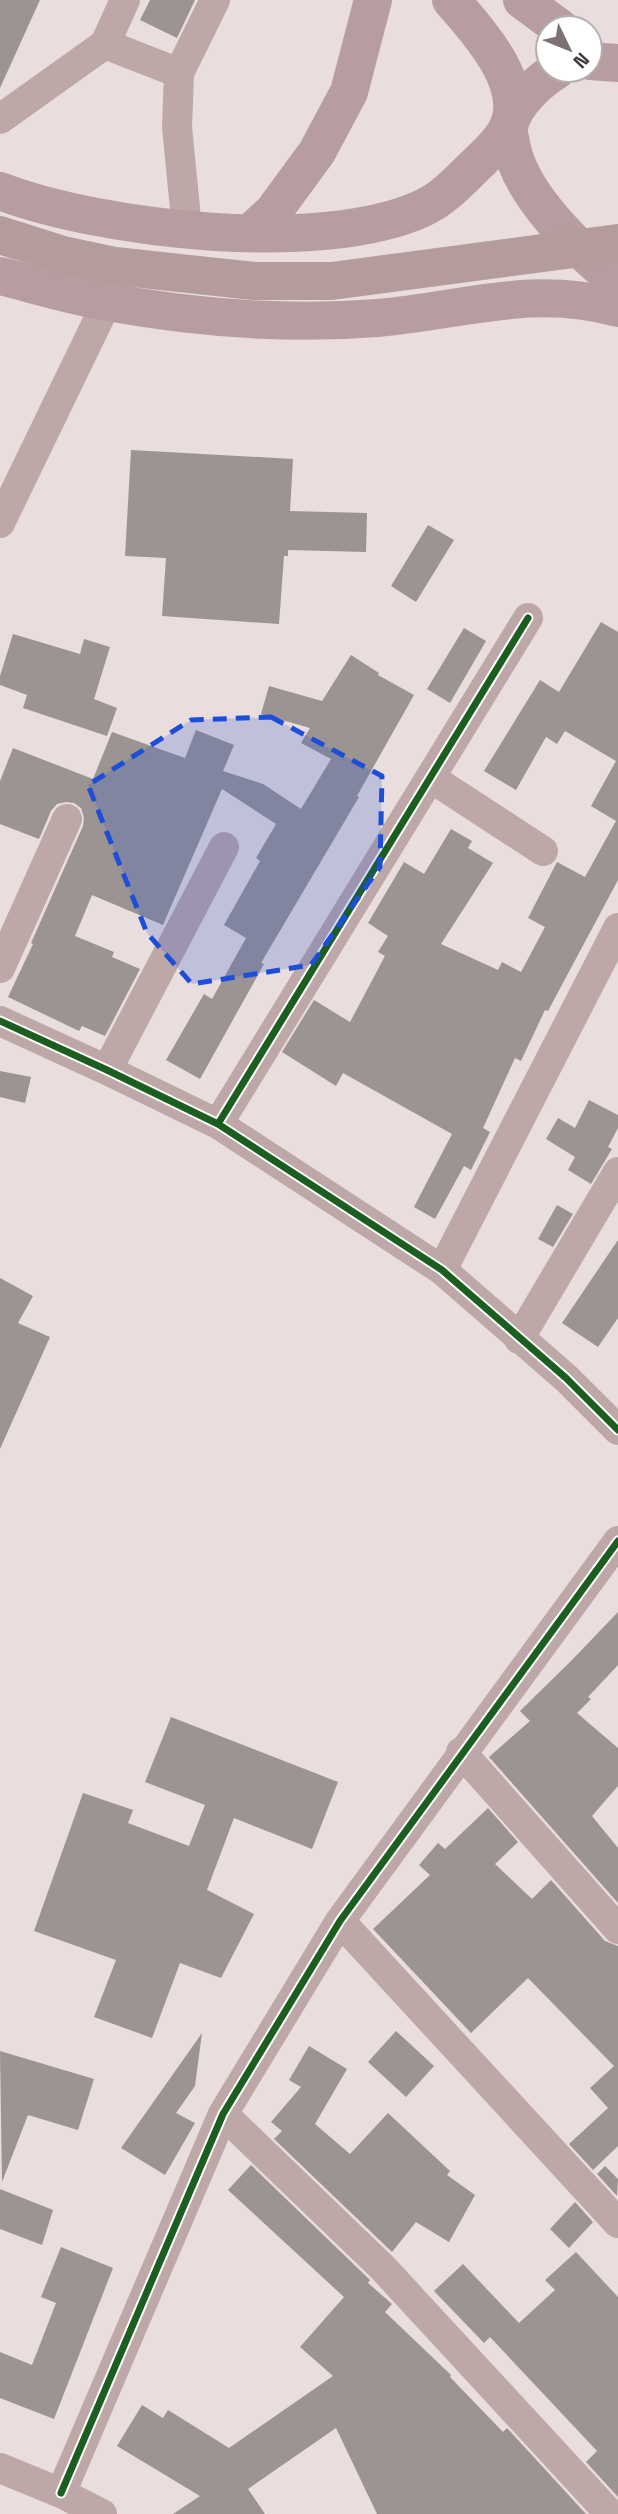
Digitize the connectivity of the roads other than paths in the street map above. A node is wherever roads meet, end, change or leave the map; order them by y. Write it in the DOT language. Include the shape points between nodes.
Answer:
graph roads {
  1 [pos="125,0"];
  2 [pos="215,0"];
  3 [pos="373,0"];
  4 [pos="451,0"];
  5 [pos="522,0"];
  6 [pos="541,14"];
  7 [pos="105,44"];
  8 [pos="179,73"];
  9 [pos="540,84"];
  10 [pos="0,119"];
  11 [pos="508,127"];
  12 [pos="0,191"];
  13 [pos="187,229"];
  14 [pos="251,232"];
  15 [pos="0,235"];
  16 [pos="618,243"];
  17 [pos="0,276"];
  18 [pos="618,283"];
  19 [pos="107,302"];
  20 [pos="618,308"];
  21 [pos="0,523"];
  22 [pos="528,618"];
  23 [pos="431,778"];
  24 [pos="67,819"];
  25 [pos="224,847"];
  26 [pos="543,850"];
  27 [pos="618,928"];
  28 [pos="0,968"];
  29 [pos="607,973"];
  30 [pos="0,1021"];
  31 [pos="107,1070"];
  32 [pos="218,1124"];
  33 [pos="618,1172"];
  34 [pos="442,1270"];
  35 [pos="519,1339"];
  36 [pos="618,1430"];
  37 [pos="618,1541"];
  38 [pos="461,1752"];
  39 [pos="340,1921"];
  40 [pos="618,1929"];
  41 [pos="223,2114"];
  42 [pos="618,2223"];
  43 [pos="0,2468"];
  44 [pos="61,2493"];
  45 [pos="102,2514"];
  46 [pos="610,2514"];
  1 -- 7 [label="street"];
  2 -- 8 [label="street"];
  3 -- 14 [label="highway" via="349,92 317,152 273,212"];
  4 -- 11 [label="highway" via="482,36 502,69 512,108"];
  5 -- 6 [label="highway"];
  7 -- 8 [label="street"];
  7 -- 10 [label="street"];
  8 -- 13 [label="street" via="177,127"];
  9 -- 11 [label="highway" via="528,94"];
  11 -- 14 [label="highway" via="497,146 442,197 423,208 330,231"];
  11 -- 18 [label="highway" via="516,164 526,184 568,235"];
  12 -- 13 [label="highway" via="33,203 111,219"];
  13 -- 14 [label="highway"];
  15 -- 16 [label="main road, bridge" via="115,266 267,281 332,281"];
  17 -- 19 [label="highway"];
  19 -- 20 [label="highway" via="218,317 293,321 378,318 525,297 590,300"];
  19 -- 21 [label="street"];
  22 -- 23 [label="street"];
  23 -- 26 [label="street"];
  23 -- 32 [label="street"];
  24 -- 28 [label="street"];
  25 -- 31 [label="street"];
  27 -- 29 [label="street"];
  29 -- 34 [label="street"];
  30 -- 31 [label="street"];
  31 -- 32 [label="street"];
  32 -- 34 [label="street"];
  33 -- 35 [label="street"];
  34 -- 35 [label="street"];
  35 -- 36 [label="street"];
  37 -- 38 [label="street"];
  38 -- 39 [label="street"];
  38 -- 40 [label="street"];
  39 -- 41 [label="street"];
  39 -- 42 [label="street"];
  41 -- 44 [label="street"];
  41 -- 46 [label="street" via="383,2268"];
  43 -- 44 [label="street"];
  44 -- 45 [label="street"];
}
